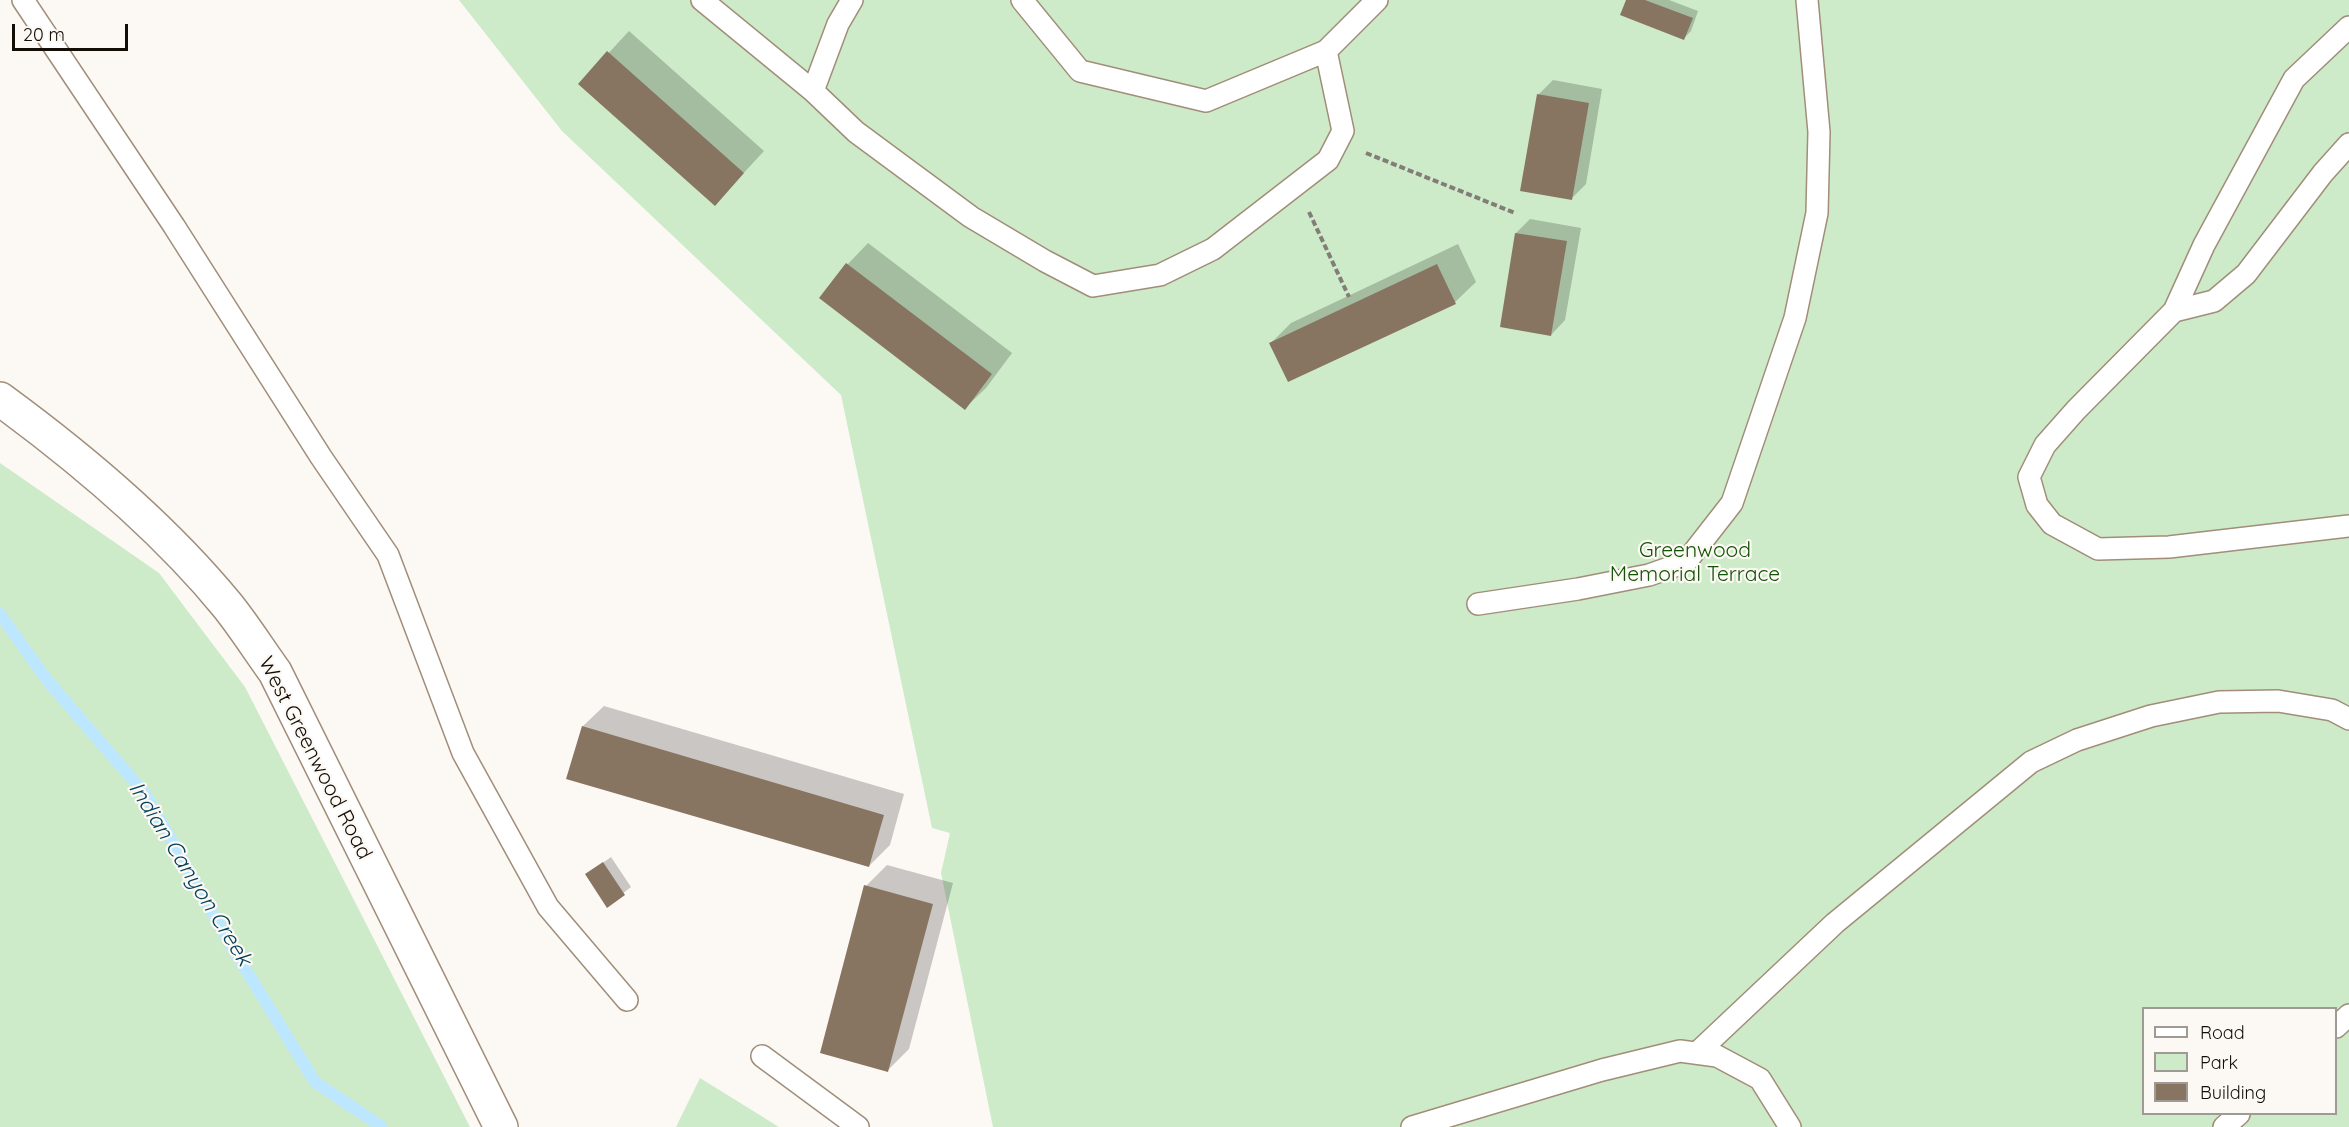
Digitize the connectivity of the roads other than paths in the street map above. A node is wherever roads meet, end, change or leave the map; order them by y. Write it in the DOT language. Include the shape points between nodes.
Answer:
graph roads {
  1 [pos="23,0"];
  2 [pos="702,0"];
  3 [pos="852,0"];
  4 [pos="1022,0"];
  5 [pos="1377,0"];
  6 [pos="1807,0"];
  7 [pos="2349,27"];
  8 [pos="1326,51"];
  9 [pos="813,91"];
  10 [pos="2349,144"];
  11 [pos="2174,311"];
  12 [pos="0,399"];
  13 [pos="2349,526"];
  14 [pos="1478,604"];
  15 [pos="2349,719"];
  16 [pos="627,1000"];
  17 [pos="2349,1015"];
  18 [pos="2337,1026"];
  19 [pos="1696,1053"];
  20 [pos="762,1056"];
  21 [pos="2237,1115"];
  22 [pos="501,1127"];
  23 [pos="858,1127"];
  24 [pos="1412,1127"];
  25 [pos="1790,1127"];
  26 [pos="2224,1127"];
  1 -- 16 [label="lane" via="388,555 463,753 548,907"];
  2 -- 9 [label="lane"];
  3 -- 9 [label="lane" via="838,24"];
  4 -- 8 [label="lane" via="1080,71 1206,101"];
  5 -- 8 [label="lane"];
  6 -- 14 [label="lane" via="1819,132 1818,213 1795,318 1732,503 1686,562 1649,575"];
  7 -- 11 [label="lane" via="2294,79 2204,244"];
  8 -- 9 [label="lane" via="1343,131 1328,160 1214,249 1160,275 1093,286 971,217 856,132"];
  10 -- 11 [label="lane" via="2247,274 2214,301"];
  11 -- 13 [label="lane" via="2045,445 2029,477 2037,505 2052,524 2098,549 2169,547"];
  12 -- 22 [label="street, West Greenwood Road" via="66,448 173,545 227,606 275,672"];
  15 -- 19 [label="lane" via="2332,710 2278,701 2219,702 2151,716 2078,740 2031,762 1835,923"];
  17 -- 18 [label="lane"];
  19 -- 24 [label="lane" via="1680,1051 1602,1070"];
  19 -- 25 [label="lane" via="1717,1056 1760,1079"];
  20 -- 23 [label="lane"];
  21 -- 26 [label="lane"];
}
